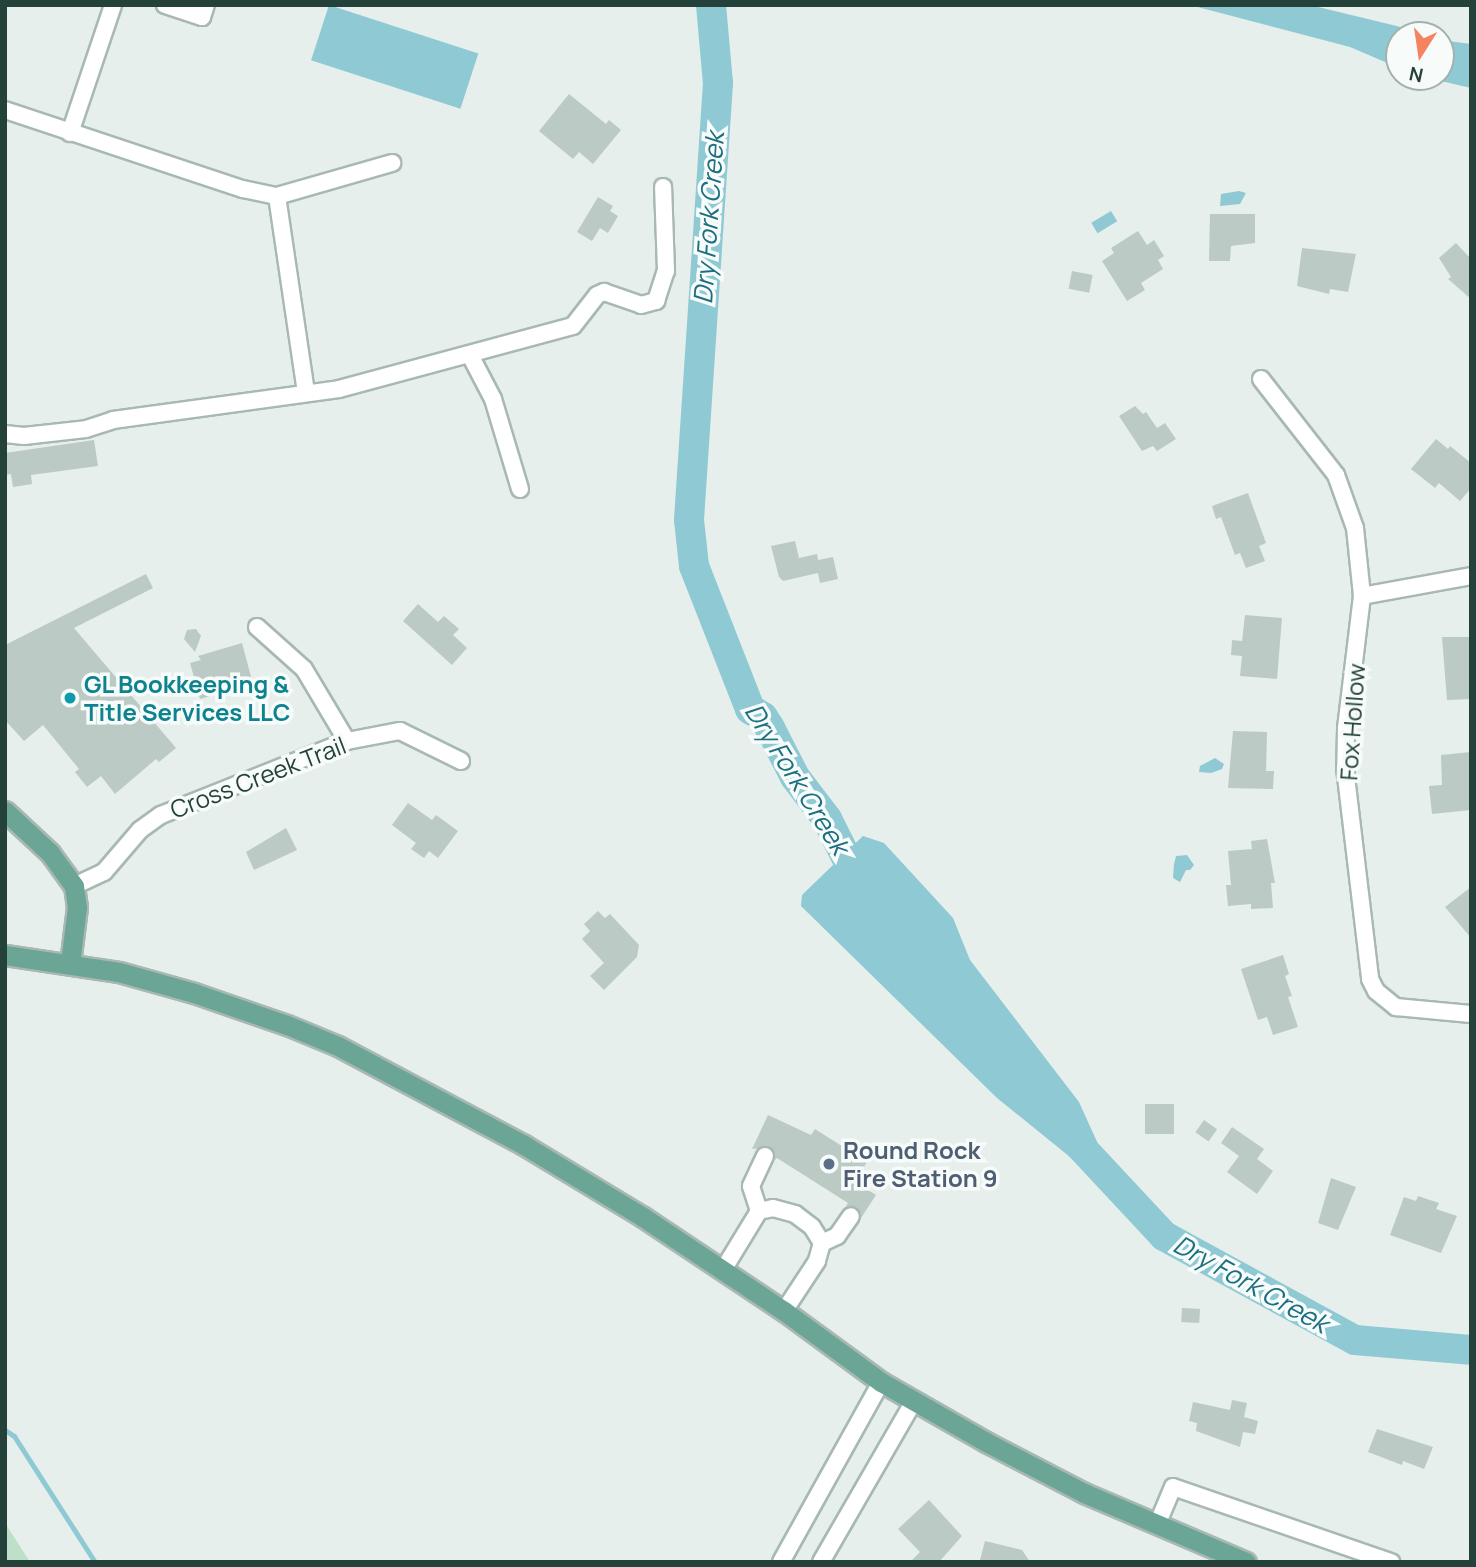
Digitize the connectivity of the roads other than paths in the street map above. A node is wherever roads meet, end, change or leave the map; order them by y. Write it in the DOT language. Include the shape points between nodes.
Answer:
graph roads {
  1 [pos="113,5"];
  2 [pos="165,5"];
  3 [pos="206,5"];
  4 [pos="5,110"];
  5 [pos="70,133"];
  6 [pos="393,163"];
  7 [pos="663,187"];
  8 [pos="277,195"];
  9 [pos="470,355"];
  10 [pos="1261,379"];
  11 [pos="306,392"];
  12 [pos="5,434"];
  13 [pos="520,489"];
  14 [pos="1471,576"];
  15 [pos="1362,596"];
  16 [pos="257,626"];
  17 [pos="347,740"];
  18 [pos="461,761"];
  19 [pos="5,811"];
  20 [pos="74,886"];
  21 [pos="5,955"];
  22 [pos="70,962"];
  23 [pos="1471,1014"];
  24 [pos="765,1156"];
  25 [pos="759,1211"];
  26 [pos="851,1216"];
  27 [pos="822,1243"];
  28 [pos="723,1270"];
  29 [pos="785,1311"];
  30 [pos="881,1382"];
  31 [pos="914,1401"];
  32 [pos="1157,1525"];
  33 [pos="780,1562"];
  34 [pos="821,1562"];
  35 [pos="1246,1562"];
  36 [pos="1391,1562"];
  1 -- 5 [label="street"];
  2 -- 3 [label="street" via="202,17"];
  4 -- 5 [label="street"];
  5 -- 8 [label="street" via="243,189"];
  6 -- 8 [label="street"];
  7 -- 9 [label="street" via="666,271 656,301 640,305 604,292 573,326"];
  8 -- 11 [label="street"];
  9 -- 11 [label="street" via="339,389"];
  9 -- 13 [label="street" via="493,399"];
  10 -- 15 [label="street, Fox Hollow" via="1336,475 1355,528"];
  11 -- 12 [label="street" via="113,420 86,429"];
  14 -- 15 [label="street"];
  15 -- 23 [label="street, Fox Hollow" via="1345,768 1370,979 1376,991 1396,1007"];
  16 -- 17 [label="street" via="304,669"];
  17 -- 18 [label="street, Cross Creek Trail" via="400,731"];
  17 -- 20 [label="street, Cross Creek Trail" via="161,815 140,830 104,872"];
  19 -- 20 [label="main road" via="50,853"];
  20 -- 22 [label="main road"];
  21 -- 22 [label="main road"];
  22 -- 28 [label="main road" via="194,993 338,1046 524,1145"];
  24 -- 25 [label="street" via="751,1185"];
  25 -- 27 [label="street" via="773,1208 796,1213"];
  25 -- 28 [label="street"];
  26 -- 27 [label="street" via="837,1236"];
  27 -- 29 [label="street" via="817,1261"];
  28 -- 29 [label="main road"];
  29 -- 30 [label="main road"];
  30 -- 31 [label="main road"];
  30 -- 33 [label="street"];
  31 -- 32 [label="main road" via="1035,1469"];
  31 -- 34 [label="street"];
  32 -- 35 [label="main road"];
  32 -- 36 [label="street" via="1173,1487"];
}
